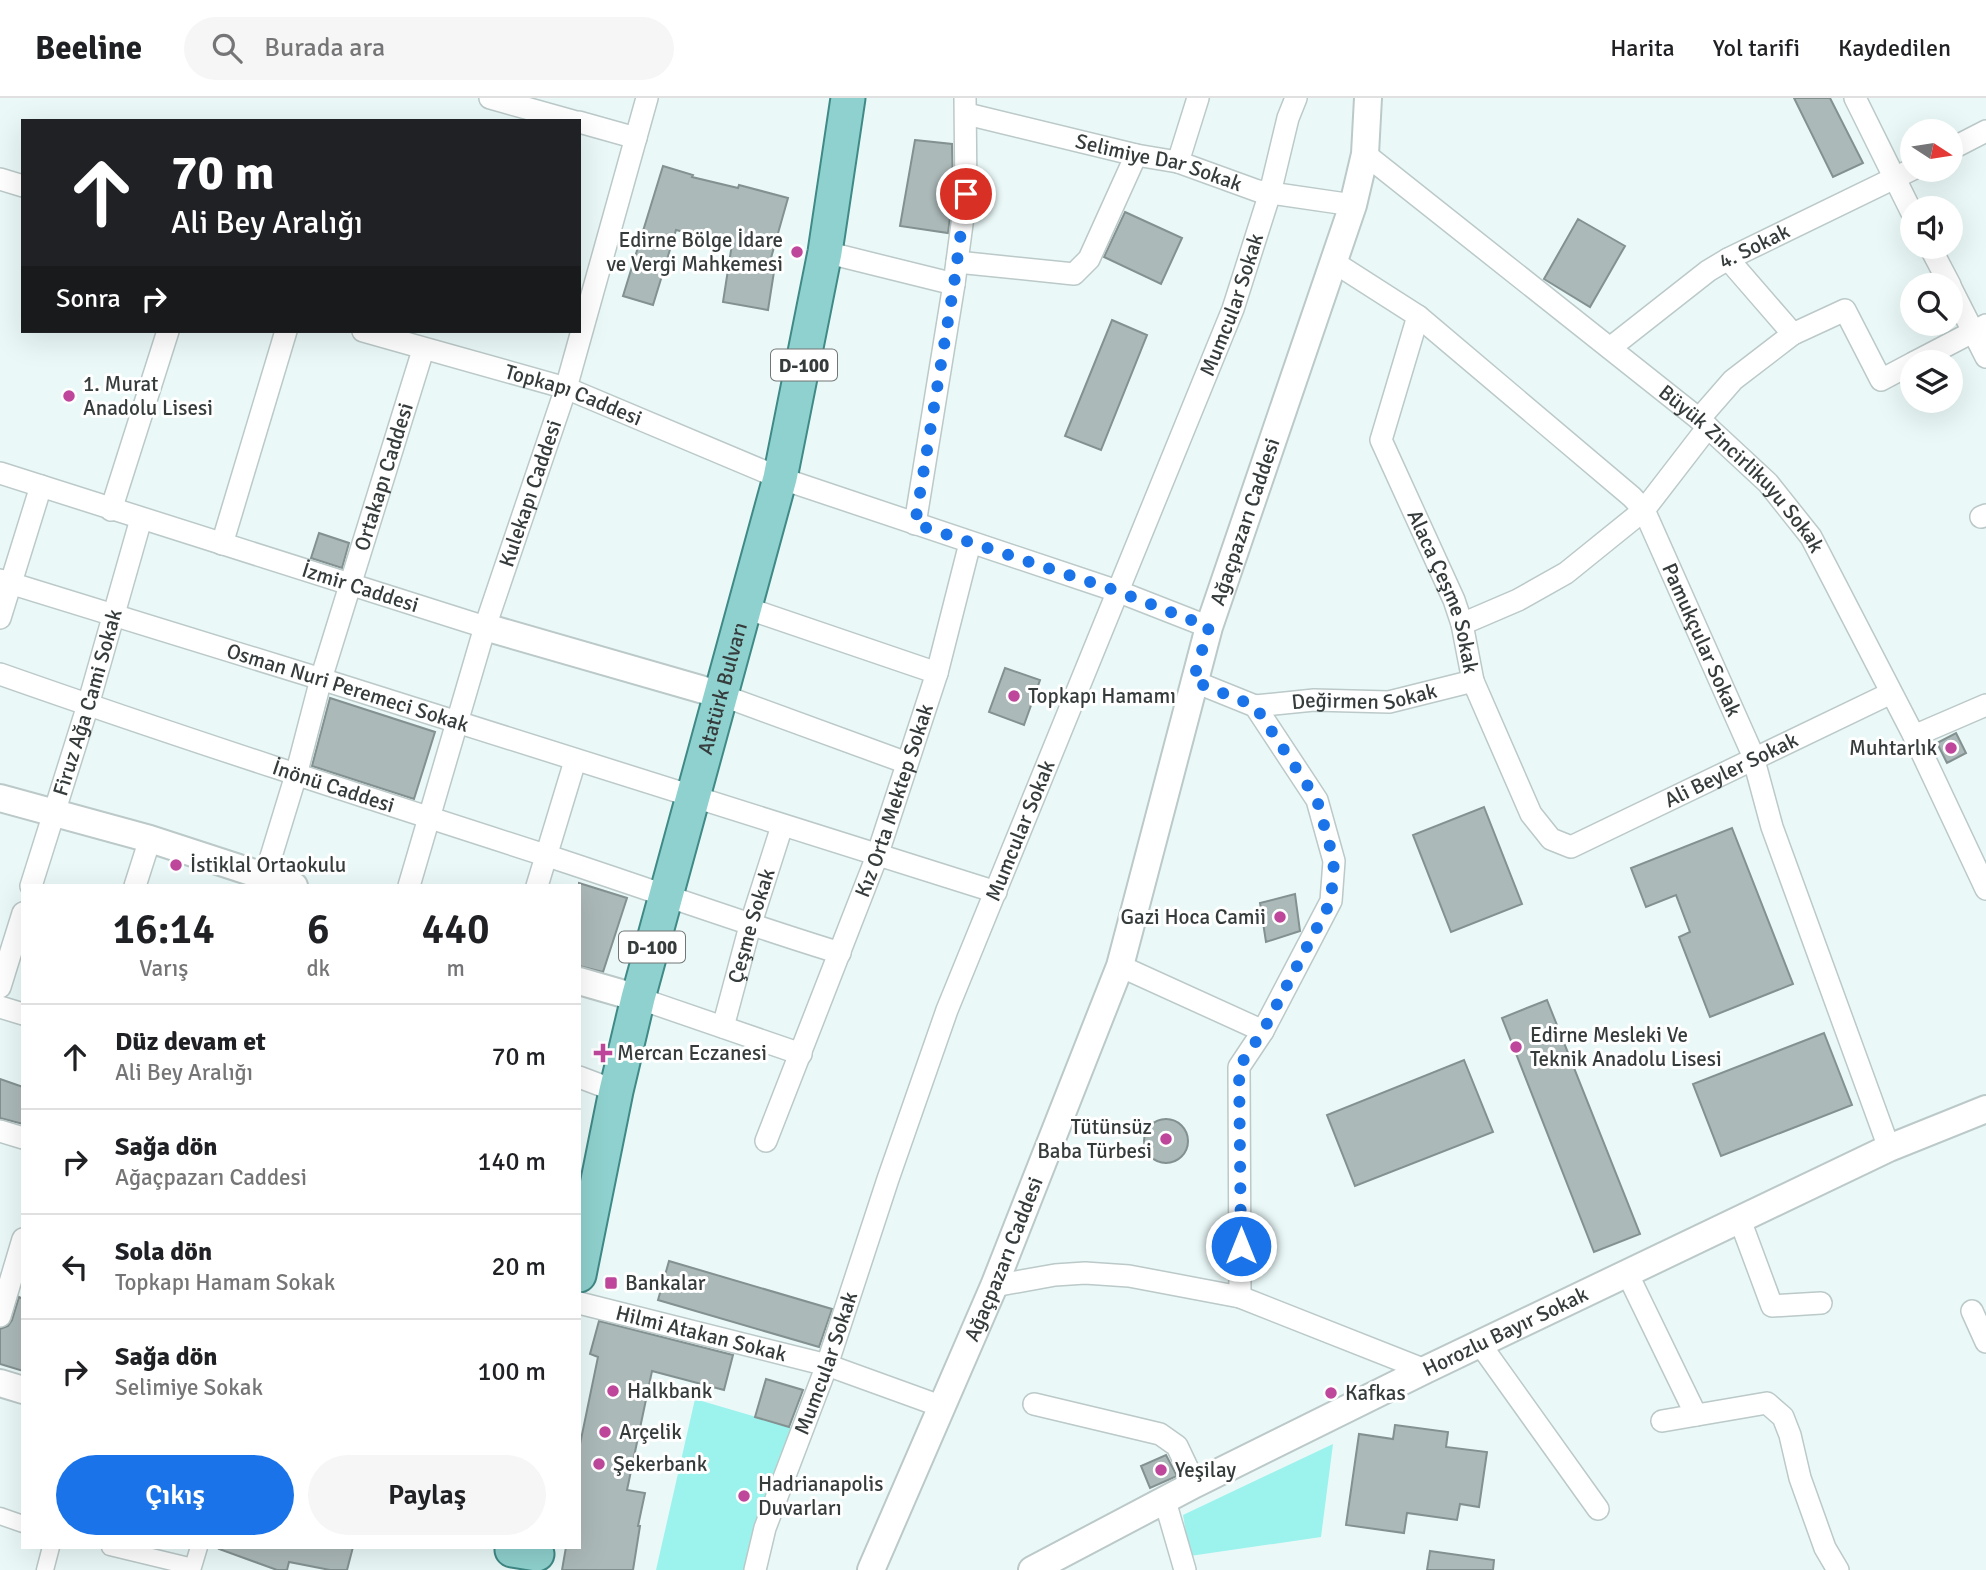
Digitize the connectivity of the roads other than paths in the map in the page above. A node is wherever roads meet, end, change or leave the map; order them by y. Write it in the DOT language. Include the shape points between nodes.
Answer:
graph roads {
  1 [pos="647,98"];
  2 [pos="848,98"];
  3 [pos="1198,98"];
  4 [pos="1296,98"];
  5 [pos="1368,98"];
  6 [pos="1855,98"];
  7 [pos="502,100"];
  8 [pos="966,106"];
  9 [pos="566,119"];
  10 [pos="581,123"];
  11 [pos="1986,131"];
  12 [pos="636,138"];
  13 [pos="1964,142"];
  14 [pos="1366,154"];
  15 [pos="1136,155"];
  16 [pos="1178,162"];
  17 [pos="1900,169"];
  18 [pos="1900,175"];
  19 [pos="0,179"];
  20 [pos="21,185"];
  21 [pos="1270,193"];
  22 [pos="1353,205"];
  23 [pos="825,252"];
  24 [pos="1728,259"];
  25 [pos="1332,261"];
  26 [pos="957,262"];
  27 [pos="954,284"];
  28 [pos="1963,303"];
  29 [pos="1418,316"];
  30 [pos="1980,328"];
  31 [pos="167,333"];
  32 [pos="285,333"];
  33 [pos="370,333"];
  34 [pos="1793,334"];
  35 [pos="1610,348"];
  36 [pos="423,349"];
  37 [pos="1939,350"];
  38 [pos="1986,357"];
  39 [pos="1900,370"];
  40 [pos="566,388"];
  41 [pos="1704,423"];
  42 [pos="0,473"];
  43 [pos="780,478"];
  44 [pos="41,486"];
  45 [pos="111,510"];
  46 [pos="1644,510"];
  47 [pos="141,519"];
  48 [pos="915,524"];
  49 [pos="970,543"];
  50 [pos="222,544"];
  51 [pos="5,582"];
  52 [pos="351,585"];
  53 [pos="1117,591"];
  54 [pos="746,608"];
  55 [pos="114,615"];
  56 [pos="0,618"];
  57 [pos="1462,624"];
  58 [pos="485,627"];
  59 [pos="1209,627"];
  60 [pos="937,673"];
  61 [pos="0,674"];
  62 [pos="321,678"];
  63 [pos="1193,681"];
  64 [pos="1473,681"];
  65 [pos="1891,693"];
  66 [pos="722,695"];
  67 [pos="88,705"];
  68 [pos="1986,705"];
  69 [pos="1255,706"];
  70 [pos="457,723"];
  71 [pos="1914,736"];
  72 [pos="575,761"];
  73 [pos="1754,761"];
  74 [pos="907,763"];
  75 [pos="296,775"];
  76 [pos="693,797"];
  77 [pos="0,798"];
  78 [pos="53,814"];
  79 [pos="429,819"];
  80 [pos="782,826"];
  81 [pos="150,839"];
  82 [pos="1571,847"];
  83 [pos="547,856"];
  84 [pos="877,856"];
  85 [pos="263,880"];
  86 [pos="32,884"];
  87 [pos="136,884"];
  88 [pos="284,884"];
  89 [pos="410,884"];
  90 [pos="538,884"];
  91 [pos="1986,889"];
  92 [pos="996,892"];
  93 [pos="667,895"];
  94 [pos="21,919"];
  95 [pos="750,926"];
  96 [pos="840,953"];
  97 [pos="1121,966"];
  98 [pos="581,982"];
  99 [pos="0,987"];
  100 [pos="638,998"];
  101 [pos="0,1007"];
  102 [pos="21,1013"];
  103 [pos="723,1027"];
  104 [pos="1263,1031"];
  105 [pos="801,1054"];
  106 [pos="581,1078"];
  107 [pos="616,1091"];
  108 [pos="1986,1108"];
  109 [pos="0,1130"];
  110 [pos="21,1137"];
  111 [pos="766,1141"];
  112 [pos="1889,1148"];
  113 [pos="1740,1220"];
  114 [pos="16,1247"];
  115 [pos="581,1265"];
  116 [pos="1627,1273"];
  117 [pos="994,1286"];
  118 [pos="1240,1297"];
  119 [pos="1821,1303"];
  120 [pos="581,1304"];
  121 [pos="1972,1311"];
  122 [pos="0,1316"];
  123 [pos="1986,1342"];
  124 [pos="1480,1344"];
  125 [pos="827,1365"];
  126 [pos="1425,1370"];
  127 [pos="0,1383"];
  128 [pos="21,1389"];
  129 [pos="1034,1404"];
  130 [pos="943,1407"];
  131 [pos="1696,1415"];
  132 [pos="1662,1421"];
  133 [pos="1195,1484"];
  134 [pos="1166,1501"];
  135 [pos="1598,1509"];
  136 [pos="0,1516"];
  137 [pos="21,1523"];
  138 [pos="50,1549"];
  139 [pos="118,1549"];
  140 [pos="198,1549"];
  141 [pos="45,1570"];
  142 [pos="755,1570"];
  143 [pos="871,1570"];
  144 [pos="1032,1570"];
  145 [pos="1185,1570"];
  146 [pos="1838,1570"];
  1 -- 12 [label="street, Kulekapı Caddesi"];
  2 -- 23 [label="main road, Atatürk Bulvarı / D-100"];
  3 -- 16 [label="street"];
  4 -- 21 [label="street, Mumcular Sokak"];
  5 -- 14 [label="street, Ağaçpazarı Caddesi"];
  6 -- 17 [label="street"];
  7 -- 9 [label="street"];
  8 -- 15 [label="street, Selimiye Dar Sokak"];
  8 -- 26 [label="street" via="966,194"];
  10 -- 12 [label="street"];
  11 -- 13 [label="street"];
  12 -- 40 [label="street, Kulekapı Caddesi"];
  14 -- 22 [label="street, Ağaçpazarı Caddesi"];
  14 -- 35 [label="street, Büyük Zincirlikuyu Sokak"];
  15 -- 16 [label="street, Selimiye Dar Sokak"];
  15 -- 26 [label="street" via="1089,258 1074,274"];
  16 -- 21 [label="street, Selimiye Dar Sokak"];
  18 -- 24 [label="street, 4. Sokak"];
  19 -- 20 [label="street"];
  21 -- 22 [label="street, Selimiye Dar Sokak"];
  21 -- 53 [label="street, Mumcular Sokak" via="1233,309"];
  22 -- 25 [label="street, Ağaçpazarı Caddesi"];
  23 -- 27 [label="street"];
  23 -- 43 [label="main road, Atatürk Bulvarı / D-100"];
  24 -- 34 [label="street"];
  24 -- 35 [label="street, 4. Sokak"];
  25 -- 29 [label="street, Pamukçular Sokak"];
  25 -- 59 [label="street, Ağaçpazarı Caddesi"];
  26 -- 27 [label="street"];
  27 -- 48 [label="street"];
  28 -- 30 [label="street"];
  29 -- 46 [label="street, Pamukçular Sokak"];
  29 -- 57 [label="street, Alaca Çeşme Sokak" via="1381,440"];
  30 -- 37 [label="street"];
  30 -- 38 [label="street"];
  31 -- 45 [label="street"];
  32 -- 50 [label="street"];
  33 -- 36 [label="street, Topkapı Caddesi"];
  34 -- 39 [label="street" via="1845,310 1881,380"];
  34 -- 41 [label="street" via="1733,380"];
  35 -- 41 [label="street, Büyük Zincirlikuyu Sokak"];
  36 -- 40 [label="street, Topkapı Caddesi"];
  36 -- 52 [label="street, Ortakapı Caddesi"];
  40 -- 43 [label="street, Topkapı Caddesi"];
  40 -- 58 [label="street, Kulekapı Caddesi"];
  41 -- 46 [label="street"];
  41 -- 65 [label="street, Büyük Zincirlikuyu Sokak" via="1768,483 1811,537"];
  42 -- 44 [label="street, İzmir Caddesi"];
  43 -- 48 [label="street, Topkapı Caddesi"];
  43 -- 54 [label="main road, Atatürk Bulvarı / D-100"];
  44 -- 45 [label="street, İzmir Caddesi"];
  44 -- 51 [label="street"];
  45 -- 47 [label="street, İzmir Caddesi"];
  46 -- 57 [label="street" via="1566,573"];
  46 -- 73 [label="street, Pamukçular Sokak"];
  47 -- 50 [label="street, İzmir Caddesi"];
  47 -- 55 [label="street, Firuz Ağa Cami Sokak"];
  48 -- 49 [label="street, Topkapı Caddesi"];
  49 -- 53 [label="street, Topkapı Caddesi"];
  49 -- 60 [label="street, Kız Orta Mektep Sokak"];
  50 -- 52 [label="street, İzmir Caddesi"];
  51 -- 55 [label="street, Osman Nuri Peremeci Sokak"];
  51 -- 56 [label="street"];
  52 -- 58 [label="street, İzmir Caddesi"];
  52 -- 62 [label="street, Ortakapı Caddesi"];
  53 -- 59 [label="street, Topkapı Caddesi"];
  53 -- 92 [label="street, Mumcular Sokak"];
  54 -- 60 [label="street"];
  54 -- 66 [label="main road, Atatürk Bulvarı / D-100"];
  55 -- 62 [label="street, Osman Nuri Peremeci Sokak"];
  55 -- 67 [label="street, Firuz Ağa Cami Sokak"];
  57 -- 64 [label="street, Alaca Çeşme Sokak"];
  58 -- 66 [label="street, İzmir Caddesi"];
  58 -- 70 [label="street, Kulekapı Caddesi"];
  59 -- 63 [label="street, Ağaçpazarı Caddesi"];
  60 -- 74 [label="street, Kız Orta Mektep Sokak"];
  61 -- 67 [label="street, İnönü Caddesi"];
  62 -- 70 [label="street, Osman Nuri Peremeci Sokak"];
  62 -- 75 [label="street, Ortakapı Caddesi"];
  63 -- 69 [label="street"];
  63 -- 97 [label="street, Ağaçpazarı Caddesi"];
  64 -- 69 [label="street, Değirmen Sokak" via="1389,702 1314,700"];
  64 -- 82 [label="street, Alaca Çeşme Sokak" via="1531,814 1551,838"];
  65 -- 71 [label="street, Büyük Zincirlikuyu Sokak"];
  65 -- 73 [label="street, Ali Beyler Sokak"];
  66 -- 74 [label="street"];
  66 -- 76 [label="main road, Atatürk Bulvarı / D-100"];
  67 -- 75 [label="street, İnönü Caddesi"];
  67 -- 78 [label="street, Firuz Ağa Cami Sokak"];
  68 -- 71 [label="street"];
  69 -- 104 [label="street" via="1317,800 1334,861 1331,901"];
  70 -- 72 [label="street, Osman Nuri Peremeci Sokak"];
  70 -- 79 [label="street, Kulekapı Caddesi"];
  71 -- 91 [label="street, Büyük Zincirlikuyu Sokak"];
  72 -- 76 [label="street, Osman Nuri Peremeci Sokak"];
  72 -- 83 [label="street"];
  73 -- 82 [label="street, Ali Beyler Sokak"];
  73 -- 112 [label="street, Pamukçular Sokak" via="1772,827"];
  74 -- 84 [label="street, Kız Orta Mektep Sokak"];
  75 -- 79 [label="street, İnönü Caddesi"];
  75 -- 85 [label="street, Ortakapı Caddesi"];
  76 -- 80 [label="street, Osman Nuri Peremeci Sokak"];
  76 -- 93 [label="main road, Atatürk Bulvarı / D-100"];
  77 -- 78 [label="street"];
  78 -- 81 [label="street"];
  78 -- 86 [label="street, Firuz Ağa Cami Sokak"];
  79 -- 83 [label="street, İnönü Caddesi"];
  79 -- 89 [label="street, Kulekapı Caddesi"];
  80 -- 84 [label="street, Osman Nuri Peremeci Sokak"];
  80 -- 95 [label="street, Çeşme Sokak"];
  81 -- 85 [label="street"];
  81 -- 87 [label="street"];
  83 -- 90 [label="street"];
  83 -- 93 [label="street, İnönü Caddesi"];
  84 -- 92 [label="street, Osman Nuri Peremeci Sokak"];
  84 -- 96 [label="street, Kız Orta Mektep Sokak"];
  85 -- 88 [label="street"];
  92 -- 125 [label="street, Mumcular Sokak" via="947,1010"];
  93 -- 95 [label="street, İnönü Caddesi"];
  93 -- 100 [label="main road, Atatürk Bulvarı / D-100"];
  94 -- 99 [label="street"];
  95 -- 96 [label="street, İnönü Caddesi"];
  95 -- 103 [label="street, Çeşme Sokak"];
  96 -- 105 [label="street, Kız Orta Mektep Sokak"];
  97 -- 104 [label="street"];
  97 -- 117 [label="street, Ağaçpazarı Caddesi"];
  98 -- 100 [label="street"];
  100 -- 103 [label="street"];
  100 -- 107 [label="main road, Atatürk Bulvarı / D-100"];
  101 -- 102 [label="street"];
  103 -- 105 [label="street"];
  104 -- 118 [label="street" via="1239,1067"];
  105 -- 111 [label="street, Kız Orta Mektep Sokak"];
  106 -- 107 [label="street"];
  107 -- 115 [label="main road, Atatürk Bulvarı / D-100"];
  108 -- 112 [label="street, Horozlu Bayır Sokak"];
  109 -- 110 [label="street"];
  112 -- 113 [label="street, Horozlu Bayır Sokak"];
  113 -- 116 [label="street, Horozlu Bayır Sokak"];
  113 -- 119 [label="street" via="1772,1306"];
  114 -- 122 [label="street"];
  116 -- 124 [label="street, Horozlu Bayır Sokak"];
  116 -- 131 [label="street"];
  117 -- 118 [label="street" via="1085,1273 1129,1276"];
  117 -- 130 [label="street, Ağaçpazarı Caddesi"];
  118 -- 126 [label="street"];
  120 -- 125 [label="street, Hilmi Atakan Sokak"];
  121 -- 123 [label="street"];
  124 -- 126 [label="street, Horozlu Bayır Sokak"];
  124 -- 135 [label="street"];
  125 -- 130 [label="street, Hilmi Atakan Sokak"];
  125 -- 142 [label="street, Mumcular Sokak" via="765,1528"];
  126 -- 133 [label="street, Horozlu Bayır Sokak"];
  127 -- 128 [label="street"];
  129 -- 133 [label="street" via="1160,1434 1177,1446"];
  130 -- 143 [label="street, Ağaçpazarı Caddesi"];
  131 -- 132 [label="street"];
  131 -- 146 [label="street" via="1767,1404 1783,1417 1800,1478"];
  133 -- 134 [label="street, Horozlu Bayır Sokak"];
  134 -- 144 [label="street, Horozlu Bayır Sokak"];
  134 -- 145 [label="street"];
  136 -- 137 [label="street"];
  138 -- 141 [label="street"];
  139 -- 140 [label="street" via="193,1567"];
}
